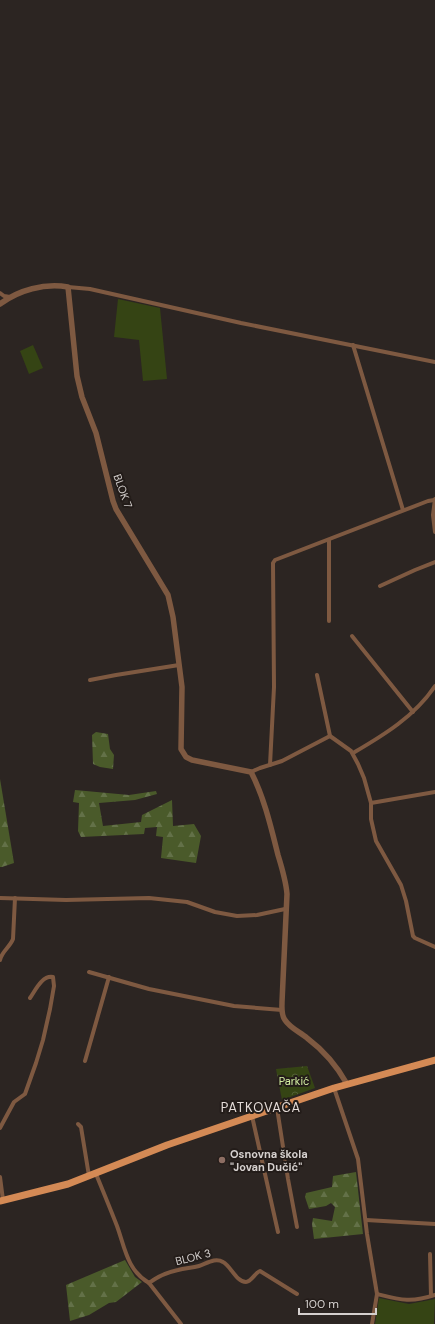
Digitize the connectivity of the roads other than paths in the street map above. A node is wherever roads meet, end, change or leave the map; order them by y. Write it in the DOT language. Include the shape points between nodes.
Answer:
graph roads {
  1 [pos="68,287"];
  2 [pos="0,293"];
  3 [pos="10,297"];
  4 [pos="0,304"];
  5 [pos="353,345"];
  6 [pos="435,362"];
  7 [pos="435,500"];
  8 [pos="403,510"];
  9 [pos="435,532"];
  10 [pos="328,540"];
  11 [pos="435,562"];
  12 [pos="380,586"];
  13 [pos="329,621"];
  14 [pos="352,636"];
  15 [pos="179,665"];
  16 [pos="317,675"];
  17 [pos="90,680"];
  18 [pos="435,686"];
  19 [pos="413,712"];
  20 [pos="330,736"];
  21 [pos="353,753"];
  22 [pos="270,765"];
  23 [pos="251,772"];
  24 [pos="435,792"];
  25 [pos="371,803"];
  26 [pos="0,898"];
  27 [pos="15,898"];
  28 [pos="285,909"];
  29 [pos="435,948"];
  30 [pos="0,960"];
  31 [pos="89,972"];
  32 [pos="109,977"];
  33 [pos="30,998"];
  34 [pos="282,1010"];
  35 [pos="435,1060"];
  36 [pos="84,1061"];
  37 [pos="347,1084"];
  38 [pos="334,1088"];
  39 [pos="277,1108"];
  40 [pos="252,1116"];
  41 [pos="78,1124"];
  42 [pos="0,1128"];
  43 [pos="92,1175"];
  44 [pos="0,1177"];
  45 [pos="1,1200"];
  46 [pos="366,1220"];
  47 [pos="435,1224"];
  48 [pos="297,1227"];
  49 [pos="278,1232"];
  50 [pos="430,1254"];
  51 [pos="150,1283"];
  52 [pos="297,1294"];
  53 [pos="377,1294"];
  54 [pos="433,1296"];
  55 [pos="181,1324"];
  56 [pos="372,1324"];
  1 -- 3 [label="street" via="50,285"];
  1 -- 5 [label="street" via="90,289"];
  1 -- 15 [label="street, BLOK 7" via="79,386 96,433 116,509 168,595"];
  2 -- 3 [label="street"];
  3 -- 4 [label="street"];
  5 -- 6 [label="street"];
  5 -- 8 [label="street"];
  7 -- 8 [label="street" via="428,500"];
  7 -- 9 [label="street"];
  8 -- 10 [label="street"];
  10 -- 13 [label="street"];
  10 -- 22 [label="street" via="273,563 274,687"];
  11 -- 12 [label="street"];
  14 -- 19 [label="street"];
  15 -- 17 [label="street"];
  15 -- 23 [label="street, BLOK 7" via="183,700 182,749 186,757"];
  16 -- 20 [label="street"];
  18 -- 19 [label="street"];
  19 -- 21 [label="street" via="392,729"];
  20 -- 21 [label="street"];
  20 -- 22 [label="street" via="282,762"];
  21 -- 25 [label="street"];
  22 -- 23 [label="street"];
  23 -- 28 [label="street" via="256,780 286,884"];
  24 -- 25 [label="street"];
  25 -- 29 [label="street" via="371,819 376,841 401,885 414,936"];
  26 -- 27 [label="street"];
  27 -- 28 [label="street" via="149,898 187,902 215,912 237,916 257,916"];
  27 -- 30 [label="street" via="13,938"];
  28 -- 34 [label="street"];
  31 -- 32 [label="street"];
  32 -- 34 [label="street" via="149,989 234,1006"];
  32 -- 36 [label="street"];
  33 -- 42 [label="street" via="44,979 53,977 50,1009 34,1069 25,1094 14,1102"];
  34 -- 37 [label="street" via="285,1021 308,1038 333,1062"];
  35 -- 37 [label="main road"];
  37 -- 38 [label="main road"];
  38 -- 39 [label="main road"];
  38 -- 46 [label="street" via="358,1159"];
  39 -- 40 [label="main road"];
  39 -- 48 [label="street"];
  40 -- 43 [label="main road" via="167,1145"];
  40 -- 49 [label="street"];
  41 -- 43 [label="street" via="81,1127"];
  43 -- 45 [label="main road" via="68,1184"];
  43 -- 51 [label="street" via="117,1226 129,1260 137,1274"];
  44 -- 45 [label="street"];
  46 -- 47 [label="street"];
  46 -- 53 [label="street"];
  50 -- 54 [label="street"];
  51 -- 52 [label="street, BLOK 3" via="177,1270 216,1260 223,1262 240,1280 249,1281 260,1271"];
  51 -- 55 [label="street"];
  53 -- 54 [label="street" via="403,1300"];
  53 -- 56 [label="street"];
}
